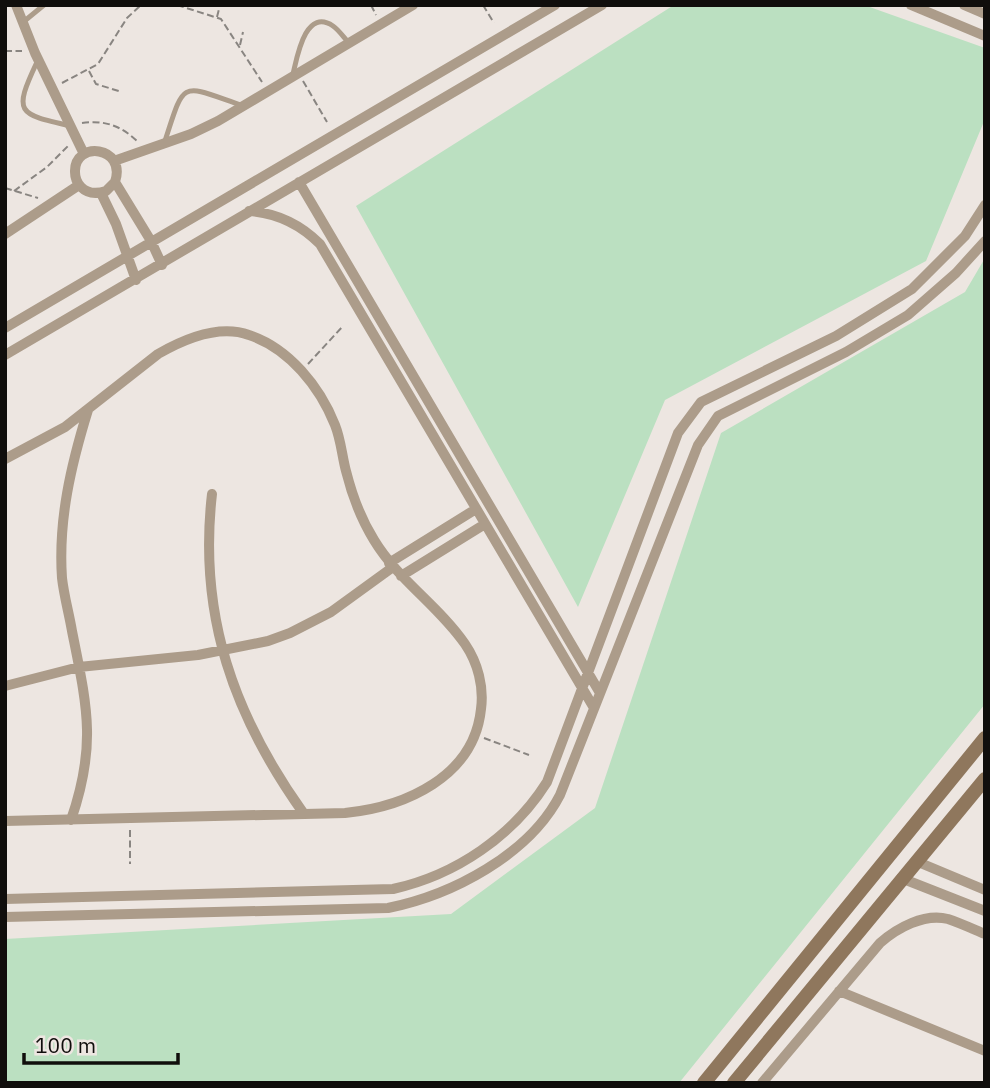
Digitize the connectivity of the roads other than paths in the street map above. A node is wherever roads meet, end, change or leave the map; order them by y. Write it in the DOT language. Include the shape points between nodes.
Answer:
graph roads {
  1 [pos="44,5"];
  2 [pos="555,5"];
  3 [pos="602,5"];
  4 [pos="911,5"];
  5 [pos="964,5"];
  6 [pos="14,6"];
  7 [pos="408,7"];
  8 [pos="985,14"];
  9 [pos="22,23"];
  10 [pos="985,36"];
  11 [pos="349,43"];
  12 [pos="37,56"];
  13 [pos="295,75"];
  14 [pos="243,107"];
  15 [pos="73,132"];
  16 [pos="164,144"];
  17 [pos="84,154"];
  18 [pos="114,161"];
  19 [pos="115,182"];
  20 [pos="299,182"];
  21 [pos="79,185"];
  22 [pos="101,193"];
  23 [pos="985,205"];
  24 [pos="249,211"];
  25 [pos="5,234"];
  26 [pos="151,241"];
  27 [pos="985,241"];
  28 [pos="128,254"];
  29 [pos="162,265"];
  30 [pos="136,280"];
  31 [pos="5,328"];
  32 [pos="5,355"];
  33 [pos="88,410"];
  34 [pos="5,458"];
  35 [pos="212,494"];
  36 [pos="476,509"];
  37 [pos="485,524"];
  38 [pos="391,565"];
  39 [pos="401,576"];
  40 [pos="223,651"];
  41 [pos="79,667"];
  42 [pos="588,671"];
  43 [pos="5,686"];
  44 [pos="582,688"];
  45 [pos="600,693"];
  46 [pos="594,708"];
  47 [pos="985,738"];
  48 [pos="985,779"];
  49 [pos="304,814"];
  50 [pos="71,820"];
  51 [pos="5,821"];
  52 [pos="918,862"];
  53 [pos="880,868"];
  54 [pos="901,877"];
  55 [pos="985,890"];
  56 [pos="5,899"];
  57 [pos="985,911"];
  58 [pos="5,917"];
  59 [pos="985,934"];
  60 [pos="839,991"];
  61 [pos="985,1051"];
  62 [pos="705,1083"];
  63 [pos="734,1083"];
  64 [pos="762,1083"];
  1 -- 9 [label="lane"];
  2 -- 26 [label="street"];
  3 -- 20 [label="street"];
  4 -- 10 [label="street"];
  5 -- 8 [label="street"];
  6 -- 9 [label="street"];
  7 -- 11 [label="street"];
  9 -- 12 [label="street"];
  11 -- 13 [label="street"];
  11 -- 13 [label="lane" via="332,25 315,24 303,37"];
  12 -- 15 [label="street"];
  12 -- 15 [label="lane" via="21,94 25,109 36,119"];
  13 -- 14 [label="street"];
  14 -- 16 [label="street"];
  14 -- 16 [label="lane" via="198,90 187,91 180,96"];
  15 -- 17 [label="street"];
  16 -- 18 [label="street"];
  17 -- 18 [label="street" via="103,152"];
  17 -- 21 [label="street" via="75,168"];
  18 -- 19 [label="street"];
  19 -- 22 [label="street"];
  19 -- 26 [label="street"];
  20 -- 24 [label="street"];
  20 -- 42 [label="street"];
  21 -- 22 [label="street"];
  21 -- 25 [label="street"];
  22 -- 28 [label="street"];
  23 -- 42 [label="street" via="965,236 912,289 836,336 701,402 678,433"];
  24 -- 29 [label="street"];
  24 -- 36 [label="street" via="287,220 320,244"];
  26 -- 28 [label="street"];
  26 -- 29 [label="street"];
  27 -- 45 [label="street" via="908,314 846,352 718,416 698,445"];
  28 -- 30 [label="street"];
  28 -- 31 [label="street"];
  29 -- 30 [label="street"];
  30 -- 32 [label="street"];
  33 -- 34 [label="street" via="41,442"];
  33 -- 38 [label="street" via="158,354 192,337 248,334 302,371 326,406 352,494"];
  33 -- 41 [label="street" via="69,477 61,546 62,580"];
  35 -- 40 [label="street" via="210,589"];
  36 -- 37 [label="street"];
  36 -- 38 [label="street"];
  37 -- 39 [label="street"];
  37 -- 44 [label="street"];
  38 -- 39 [label="street"];
  38 -- 40 [label="street" via="311,623 268,641"];
  39 -- 49 [label="street" via="455,632 472,657 482,702 476,735 450,771 410,798 361,812"];
  40 -- 41 [label="street"];
  40 -- 49 [label="street" via="256,737"];
  41 -- 43 [label="street"];
  41 -- 50 [label="street" via="88,735 84,773"];
  42 -- 44 [label="street"];
  42 -- 45 [label="street"];
  44 -- 46 [label="street"];
  44 -- 56 [label="street" via="547,782 530,807 498,838 425,880 377,891"];
  45 -- 46 [label="street"];
  46 -- 58 [label="street" via="560,795 539,828 508,855 433,895 373,909"];
  47 -- 53 [label="street"];
  48 -- 52 [label="street"];
  49 -- 50 [label="street"];
  50 -- 51 [label="street"];
  52 -- 54 [label="street"];
  52 -- 55 [label="street"];
  53 -- 54 [label="street"];
  53 -- 62 [label="street"];
  54 -- 57 [label="street"];
  54 -- 63 [label="street"];
  59 -- 60 [label="street" via="946,919 911,923 880,943"];
  60 -- 61 [label="street"];
  60 -- 64 [label="street"];
}
